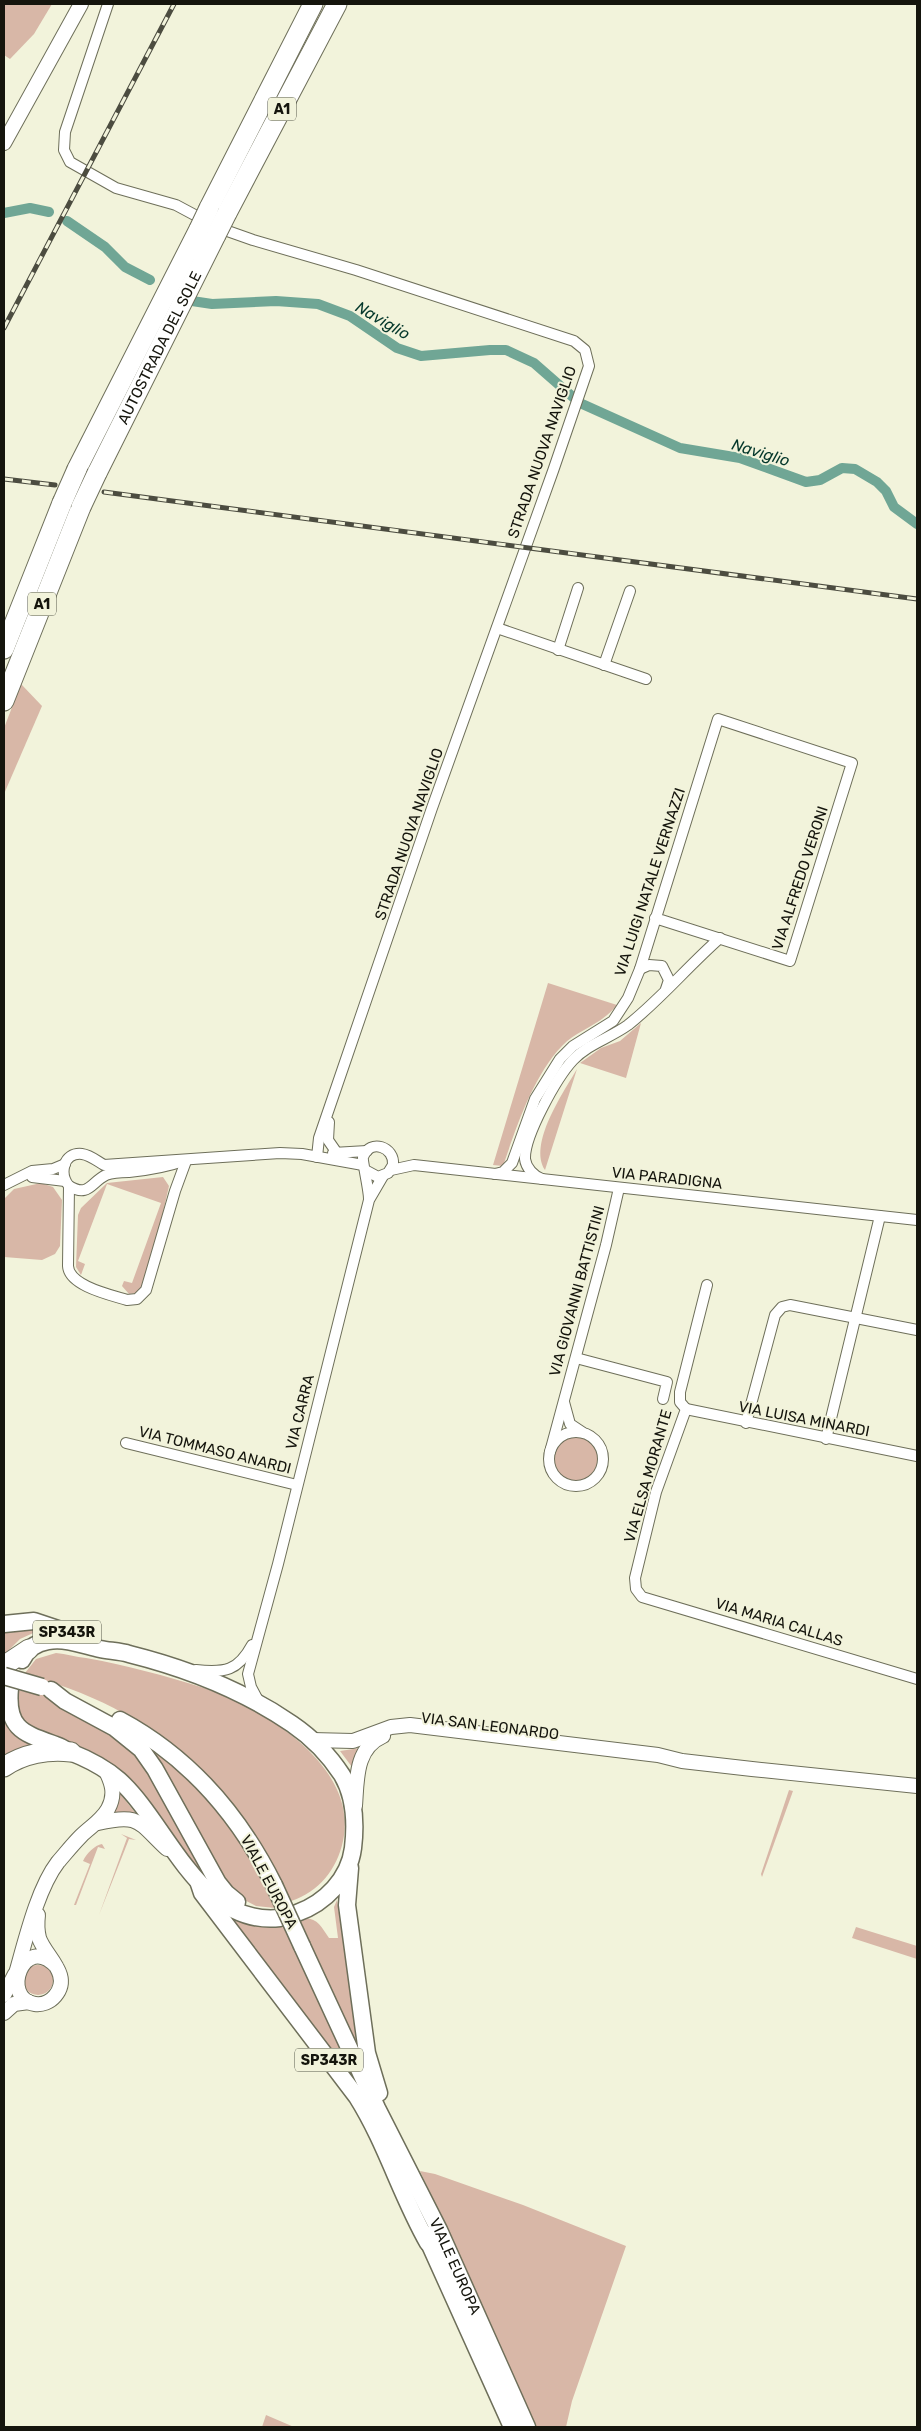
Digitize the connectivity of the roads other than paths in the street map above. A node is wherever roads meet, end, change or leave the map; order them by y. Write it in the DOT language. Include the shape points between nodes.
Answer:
graph roads {
  1 [pos="82,4"];
  2 [pos="108,4"];
  3 [pos="313,4"];
  4 [pos="337,4"];
  5 [pos="4,143"];
  6 [pos="207,232"];
  7 [pos="171,305"];
  8 [pos="578,588"];
  9 [pos="630,591"];
  10 [pos="497,628"];
  11 [pos="4,649"];
  12 [pos="558,650"];
  13 [pos="604,665"];
  14 [pos="646,678"];
  15 [pos="4,701"];
  16 [pos="852,763"];
  17 [pos="655,918"];
  18 [pos="720,938"];
  19 [pos="640,969"];
  20 [pos="666,989"];
  21 [pos="333,1099"];
  22 [pos="366,1151"];
  23 [pos="337,1153"];
  24 [pos="317,1155"];
  25 [pos="393,1156"];
  26 [pos="94,1159"];
  27 [pos="185,1161"];
  28 [pos="65,1164"];
  29 [pos="414,1165"];
  30 [pos="364,1168"];
  31 [pos="387,1173"];
  32 [pos="495,1174"];
  33 [pos="14,1180"];
  34 [pos="545,1180"];
  35 [pos="97,1182"];
  36 [pos="67,1184"];
  37 [pos="4,1185"];
  38 [pos="619,1188"];
  39 [pos="369,1200"];
  40 [pos="880,1216"];
  41 [pos="917,1220"];
  42 [pos="708,1285"];
  43 [pos="854,1317"];
  44 [pos="917,1330"];
  45 [pos="576,1358"];
  46 [pos="663,1399"];
  47 [pos="564,1401"];
  48 [pos="686,1409"];
  49 [pos="746,1423"];
  50 [pos="583,1433"];
  51 [pos="826,1439"];
  52 [pos="126,1444"];
  53 [pos="550,1452"];
  54 [pos="917,1456"];
  55 [pos="298,1485"];
  56 [pos="636,1589"];
  57 [pos="4,1624"];
  58 [pos="260,1631"];
  59 [pos="29,1649"];
  60 [pos="128,1653"];
  61 [pos="165,1664"];
  62 [pos="9,1676"];
  63 [pos="917,1680"];
  64 [pos="47,1688"];
  65 [pos="261,1705"];
  66 [pos="312,1740"];
  67 [pos="71,1752"];
  68 [pos="686,1761"];
  69 [pos="4,1767"];
  70 [pos="104,1768"];
  71 [pos="833,1779"];
  72 [pos="917,1786"];
  73 [pos="917,1796"];
  74 [pos="354,1817"];
  75 [pos="98,1823"];
  76 [pos="352,1859"];
  77 [pos="194,1878"];
  78 [pos="38,1905"];
  79 [pos="297,1913"];
  80 [pos="56,1966"];
  81 [pos="16,1972"];
  82 [pos="4,1995"];
  83 [pos="29,2002"];
  84 [pos="4,2013"];
  85 [pos="433,2236"];
  86 [pos="512,2427"];
  87 [pos="527,2427"];
  1 -- 5 [label="main road"];
  2 -- 10 [label="street, STRADA NUOVA NAVIGLIO" via="64,136 65,154 74,165 116,188 181,207 219,228 574,341 585,350 589,366"];
  3 -- 6 [label="highway, AUTOSTRADA DEL SOLE / A1, bridge" via="209,208"];
  4 -- 6 [label="highway, AUTOSTRADA DEL SOLE / A1, bridge" via="226,214"];
  6 -- 7 [label="highway, AUTOSTRADA DEL SOLE / A1" via="174,278"];
  6 -- 7 [label="highway, AUTOSTRADA DEL SOLE / A1" via="192,285"];
  7 -- 11 [label="highway, AUTOSTRADA DEL SOLE / A1, bridge" via="77,469"];
  7 -- 15 [label="highway, AUTOSTRADA DEL SOLE / A1, bridge" via="81,507"];
  8 -- 12 [label="street"];
  9 -- 13 [label="street"];
  10 -- 12 [label="street"];
  10 -- 21 [label="street, STRADA NUOVA NAVIGLIO"];
  12 -- 13 [label="street"];
  13 -- 14 [label="street"];
  16 -- 17 [label="street, VIA LUIGI NATALE VERNAZZI" via="718,720"];
  16 -- 18 [label="street, VIA ALFREDO VERONI" via="790,961"];
  17 -- 18 [label="street, VIA ALFREDO VERONI"];
  17 -- 19 [label="street, VIA LUIGI NATALE VERNAZZI"];
  18 -- 20 [label="street"];
  19 -- 20 [label="street" via="649,965 662,966 669,980"];
  19 -- 32 [label="street, VIA LUIGI NATALE VERNAZZI" via="628,998 613,1021 573,1046 560,1059 535,1100 511,1165 502,1173"];
  20 -- 34 [label="street" via="625,1026 579,1055 559,1078 537,1120 525,1156 532,1173"];
  21 -- 23 [label="street, STRADA NUOVA NAVIGLIO" via="327,1134"];
  21 -- 24 [label="street, STRADA NUOVA NAVIGLIO" via="319,1138"];
  22 -- 23 [label="street"];
  22 -- 25 [label="street" via="380,1146"];
  22 -- 30 [label="street"];
  23 -- 24 [label="street"];
  24 -- 27 [label="street" via="261,1154"];
  24 -- 30 [label="street"];
  25 -- 29 [label="street"];
  25 -- 31 [label="street"];
  26 -- 27 [label="street" via="104,1165"];
  26 -- 28 [label="street" via="78,1154"];
  26 -- 35 [label="street" via="100,1170"];
  27 -- 35 [label="street" via="105,1175"];
  27 -- 36 [label="street" via="146,1290 134,1300 78,1282 70,1274"];
  28 -- 33 [label="street" via="32,1171"];
  28 -- 36 [label="street" via="63,1175"];
  29 -- 31 [label="street"];
  29 -- 32 [label="street, VIA PARADIGNA"];
  30 -- 31 [label="street" via="373,1176"];
  30 -- 39 [label="street, VIA CARRA"];
  31 -- 39 [label="street, VIA CARRA"];
  32 -- 34 [label="street, VIA PARADIGNA"];
  33 -- 36 [label="street" via="45,1177"];
  33 -- 37 [label="street"];
  34 -- 38 [label="street, VIA PARADIGNA"];
  35 -- 36 [label="street" via="80,1191"];
  38 -- 40 [label="street, VIA PARADIGNA"];
  38 -- 45 [label="street, VIA GIOVANNI BATTISTINI"];
  39 -- 55 [label="street, VIA CARRA"];
  40 -- 41 [label="street, VIA PARADIGNA"];
  40 -- 43 [label="street"];
  42 -- 48 [label="street, VIA ELSA MORANTE" via="680,1392 680,1402"];
  43 -- 44 [label="street"];
  43 -- 49 [label="street" via="790,1305 782,1307 774,1315"];
  43 -- 51 [label="street"];
  45 -- 46 [label="street" via="667,1382"];
  45 -- 47 [label="street, VIA GIOVANNI BATTISTINI"];
  47 -- 50 [label="street, VIA GIOVANNI BATTISTINI" via="570,1424"];
  47 -- 53 [label="street, VIA GIOVANNI BATTISTINI"];
  48 -- 49 [label="street, VIA LUISA MINARDI"];
  48 -- 56 [label="street, VIA ELSA MORANTE" via="656,1492 635,1578"];
  49 -- 51 [label="street, VIA LUISA MINARDI"];
  50 -- 53 [label="street" via="563,1435"];
  50 -- 53 [label="street, VIA GIOVANNI BATTISTINI" via="597,1442 602,1455 601,1468 589,1482 576,1486 559,1480 549,1464"];
  51 -- 54 [label="street, VIA LUISA MINARDI"];
  52 -- 55 [label="street, VIA TOMMASO ANARDI"];
  55 -- 58 [label="street, VIA CARRA"];
  56 -- 63 [label="street, VIA MARIA CALLAS" via="642,1597"];
  57 -- 60 [label="main road, SP343R" via="38,1622"];
  58 -- 61 [label="street, VIA CARRA" via="246,1657 223,1672"];
  58 -- 65 [label="street, VIA CARRA" via="248,1674 250,1687"];
  59 -- 60 [label="main road, VIALE EUROPA / SP343R" via="59,1640"];
  59 -- 62 [label="highway" via="8,1663"];
  60 -- 61 [label="main road, VIALE EUROPA / SP343R"];
  61 -- 65 [label="main road, VIALE EUROPA / SP343R"];
  62 -- 64 [label="main road, bridge"];
  62 -- 67 [label="main road, VIALE EUROPA / SP343R" via="12,1716 22,1731"];
  64 -- 77 [label="main road, VIALE EUROPA / SP343R" via="115,1728 141,1749 226,1893 250,1908 278,1915 257,1917 236,1910"];
  64 -- 85 [label="main road, VIALE EUROPA, bridge" via="86,1703 154,1740 209,1789 237,1822 274,1885"];
  65 -- 66 [label="main road, VIALE EUROPA / SP343R"];
  66 -- 68 [label="main road, VIA SAN LEONARDO" via="353,1741 391,1727 410,1725 652,1754"];
  66 -- 74 [label="main road, VIALE EUROPA / SP343R" via="342,1775 349,1788"];
  67 -- 69 [label="highway" via="35,1754"];
  67 -- 70 [label="main road, VIALE EUROPA / SP343R"];
  68 -- 71 [label="main road, VIA SAN LEONARDO"];
  68 -- 74 [label="main road, VIA SAN LEONARDO" via="617,1758 392,1733 375,1740 361,1758"];
  70 -- 75 [label="main road" via="113,1793 108,1809"];
  70 -- 77 [label="main road, VIALE EUROPA / SP343R" via="130,1792"];
  71 -- 72 [label="main road, VIA SAN LEONARDO" via="855,1778"];
  71 -- 73 [label="main road, VIA SAN LEONARDO"];
  74 -- 76 [label="main road, VIALE EUROPA"];
  75 -- 77 [label="main road" via="124,1818 144,1825"];
  75 -- 78 [label="main road" via="80,1837 57,1864"];
  76 -- 79 [label="main road, VIALE EUROPA" via="329,1894 314,1906"];
  76 -- 85 [label="main road, SP343R" via="347,1905 367,2053 378,2091"];
  77 -- 85 [label="main road, SP343R" via="202,1893 357,2097 417,2224"];
  78 -- 80 [label="main road" via="39,1937"];
  78 -- 81 [label="main road"];
  80 -- 81 [label="main road" via="46,1958 35,1957 24,1961"];
  80 -- 83 [label="main road" via="61,1982 57,1995 44,2003"];
  81 -- 82 [label="main road"];
  81 -- 83 [label="main road" via="17,1992"];
  83 -- 84 [label="main road" via="14,2004"];
  85 -- 86 [label="main road, VIALE EUROPA"];
  85 -- 87 [label="main road, VIALE EUROPA"];
}
